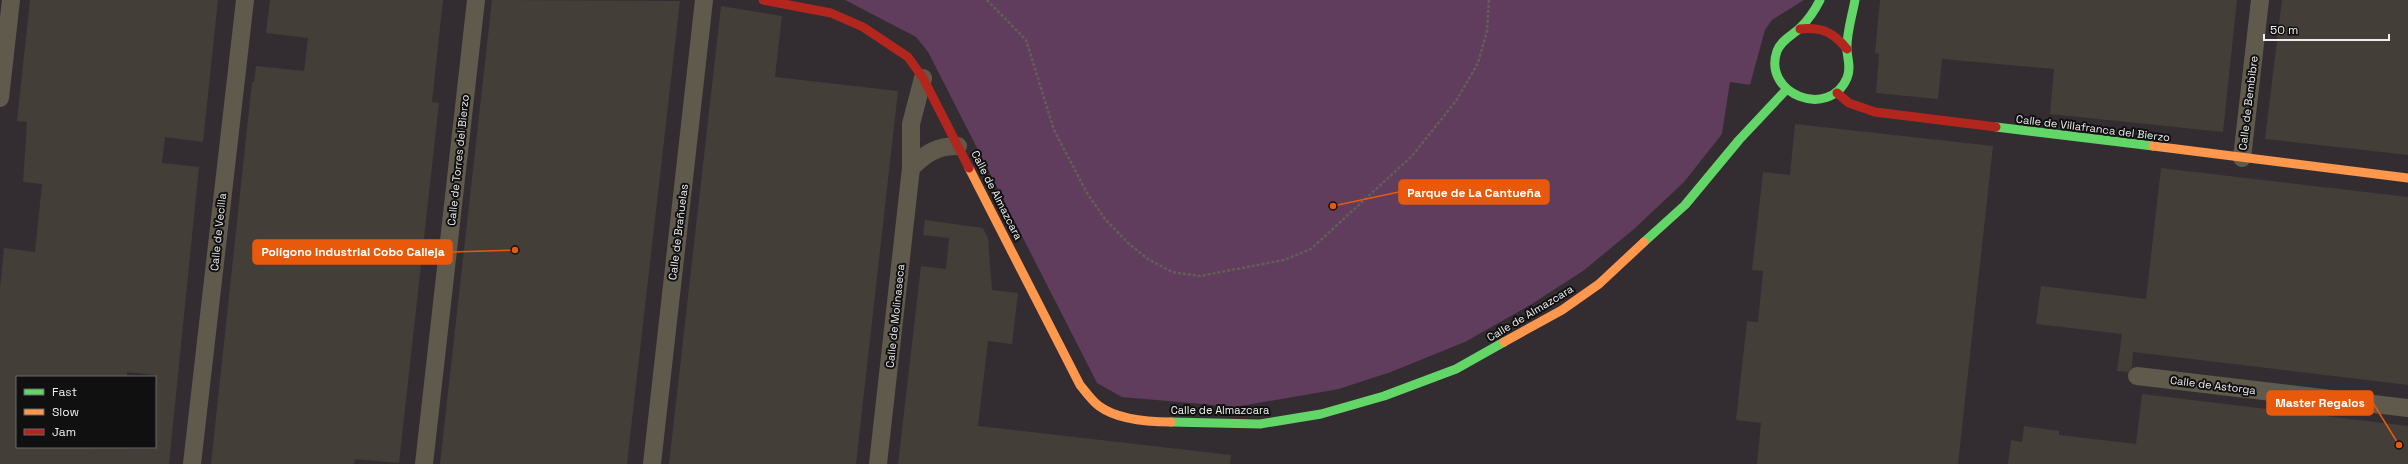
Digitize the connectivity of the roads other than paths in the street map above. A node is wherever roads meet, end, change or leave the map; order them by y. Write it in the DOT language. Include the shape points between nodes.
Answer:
graph roads {
  1 [pos="11,0"];
  2 [pos="245,0"];
  3 [pos="476,0"];
  4 [pos="704,0"];
  5 [pos="763,0"];
  6 [pos="1820,0"];
  7 [pos="1855,0"];
  8 [pos="2260,0"];
  9 [pos="1800,29"];
  10 [pos="1847,49"];
  11 [pos="923,78"];
  12 [pos="1786,90"];
  13 [pos="1837,93"];
  14 [pos="0,98"];
  15 [pos="958,146"];
  16 [pos="2242,158"];
  17 [pos="911,168"];
  18 [pos="2408,178"];
  19 [pos="2137,376"];
  20 [pos="2408,408"];
  21 [pos="192,464"];
  22 [pos="424,464"];
  23 [pos="652,464"];
  24 [pos="878,464"];
  1 -- 14 [label="street"];
  2 -- 21 [label="street, Calle de Vecilla"];
  3 -- 22 [label="street, Calle de Torres del Bierzo"];
  4 -- 23 [label="street, Calle de Brañuelas"];
  5 -- 11 [label="street, Calle de Almazcara" via="831,13 863,27 908,57"];
  6 -- 9 [label="street" via="1815,11"];
  7 -- 10 [label="street"];
  8 -- 16 [label="street, Calle de Bembibre"];
  9 -- 10 [label="street" via="1818,27 1835,34"];
  9 -- 12 [label="street" via="1785,39 1776,55 1777,74"];
  10 -- 13 [label="street" via="1850,64 1847,80"];
  11 -- 15 [label="street, Calle de Almazcara"];
  11 -- 17 [label="street, Calle de Molinaseca" via="911,124"];
  12 -- 13 [label="street" via="1797,98 1811,102 1825,100"];
  12 -- 15 [label="street, Calle de Almazcara" via="1739,140 1685,205 1598,284 1562,310 1456,369 1384,396 1321,414 1260,424 1149,422 1116,414 1099,406 1089,397 1080,385"];
  13 -- 16 [label="street, Calle de Villafranca del Bierzo" via="1849,104 1875,112"];
  15 -- 17 [label="street" via="932,150"];
  16 -- 18 [label="street, Calle de Villafranca del Bierzo"];
  17 -- 24 [label="street, Calle de Molinaseca"];
  19 -- 20 [label="street, Calle de Astorga"];
}
